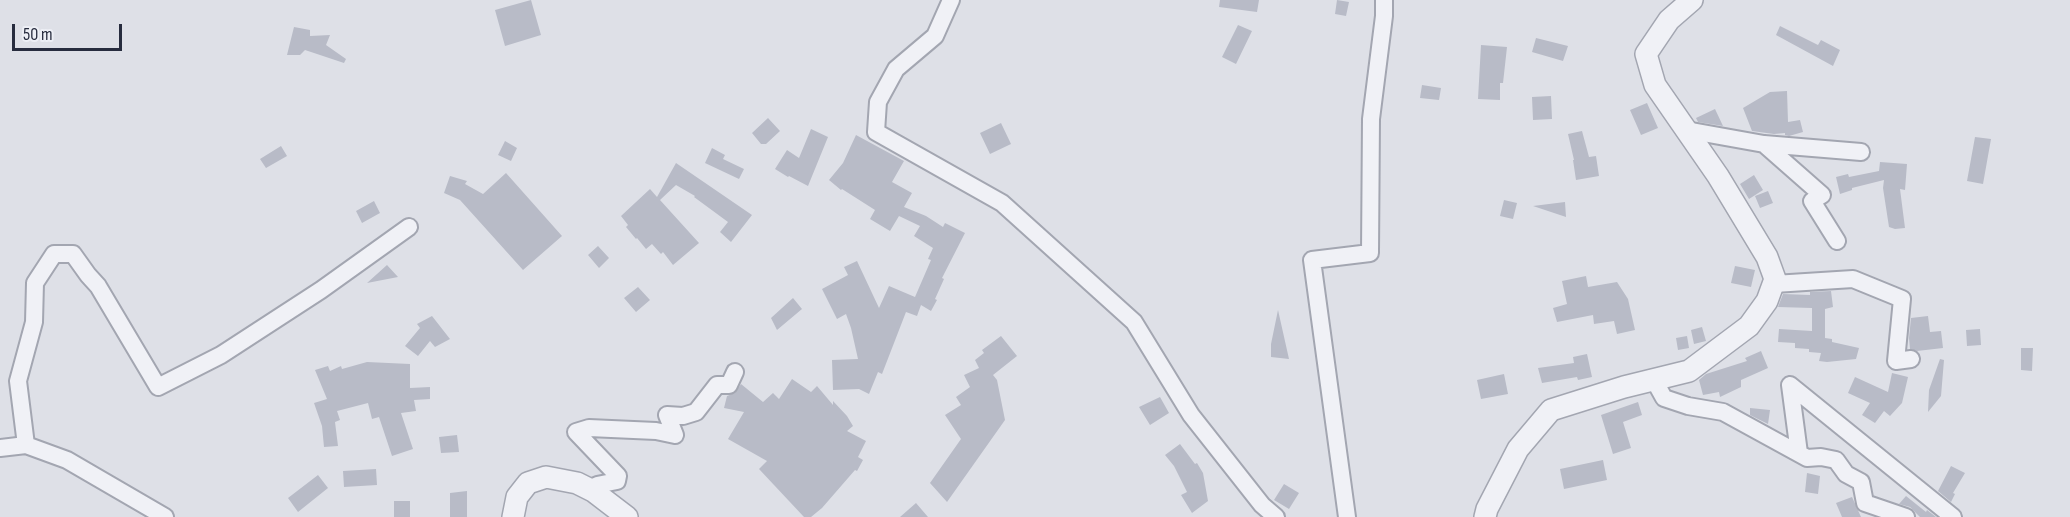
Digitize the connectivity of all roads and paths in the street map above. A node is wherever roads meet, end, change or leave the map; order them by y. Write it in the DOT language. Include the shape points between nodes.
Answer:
graph roads {
  1 [pos="951,0"];
  2 [pos="1384,0"];
  3 [pos="1692,0"];
  4 [pos="1686,130"];
  5 [pos="1764,144"];
  6 [pos="1861,152"];
  7 [pos="409,227"];
  8 [pos="1837,241"];
  9 [pos="1774,284"];
  10 [pos="1911,359"];
  11 [pos="735,372"];
  12 [pos="1654,380"];
  13 [pos="26,445"];
  14 [pos="0,448"];
  15 [pos="1799,453"];
  16 [pos="593,491"];
  17 [pos="165,517"];
  18 [pos="513,517"];
  19 [pos="627,517"];
  20 [pos="1276,517"];
  21 [pos="1347,517"];
  22 [pos="1485,517"];
  23 [pos="1906,517"];
  24 [pos="1953,517"];
  1 -- 20 [label="street" via="935,36 896,69 878,102 876,132 1002,203 1134,322 1191,415"];
  2 -- 21 [label="street" via="1371,119 1370,253 1312,260"];
  3 -- 4 [label="street" via="1669,20 1646,54 1655,85"];
  4 -- 5 [label="street"];
  4 -- 9 [label="street" via="1767,257"];
  5 -- 6 [label="street"];
  5 -- 8 [label="street" via="1822,195 1812,201"];
  7 -- 13 [label="street" via="321,291 221,355 158,387 98,286 73,254 54,255 35,283 34,322 18,381"];
  9 -- 10 [label="street" via="1853,279 1902,299 1896,361"];
  9 -- 12 [label="street" via="1749,326 1689,371"];
  11 -- 16 [label="street" via="729,385 717,384 696,412 667,415 675,435 589,428 576,432 618,476 617,481 597,485"];
  12 -- 15 [label="street" via="1664,398 1723,412"];
  12 -- 22 [label="street" via="1551,410 1518,449"];
  13 -- 14 [label="street"];
  13 -- 17 [label="street" via="67,460"];
  15 -- 23 [label="street" via="1807,458 1836,460 1846,474 1862,482 1865,502"];
  15 -- 24 [label="street" via="1790,385"];
  16 -- 18 [label="street" via="577,483 546,477 528,483 517,497"];
  16 -- 19 [label="street"];
}
